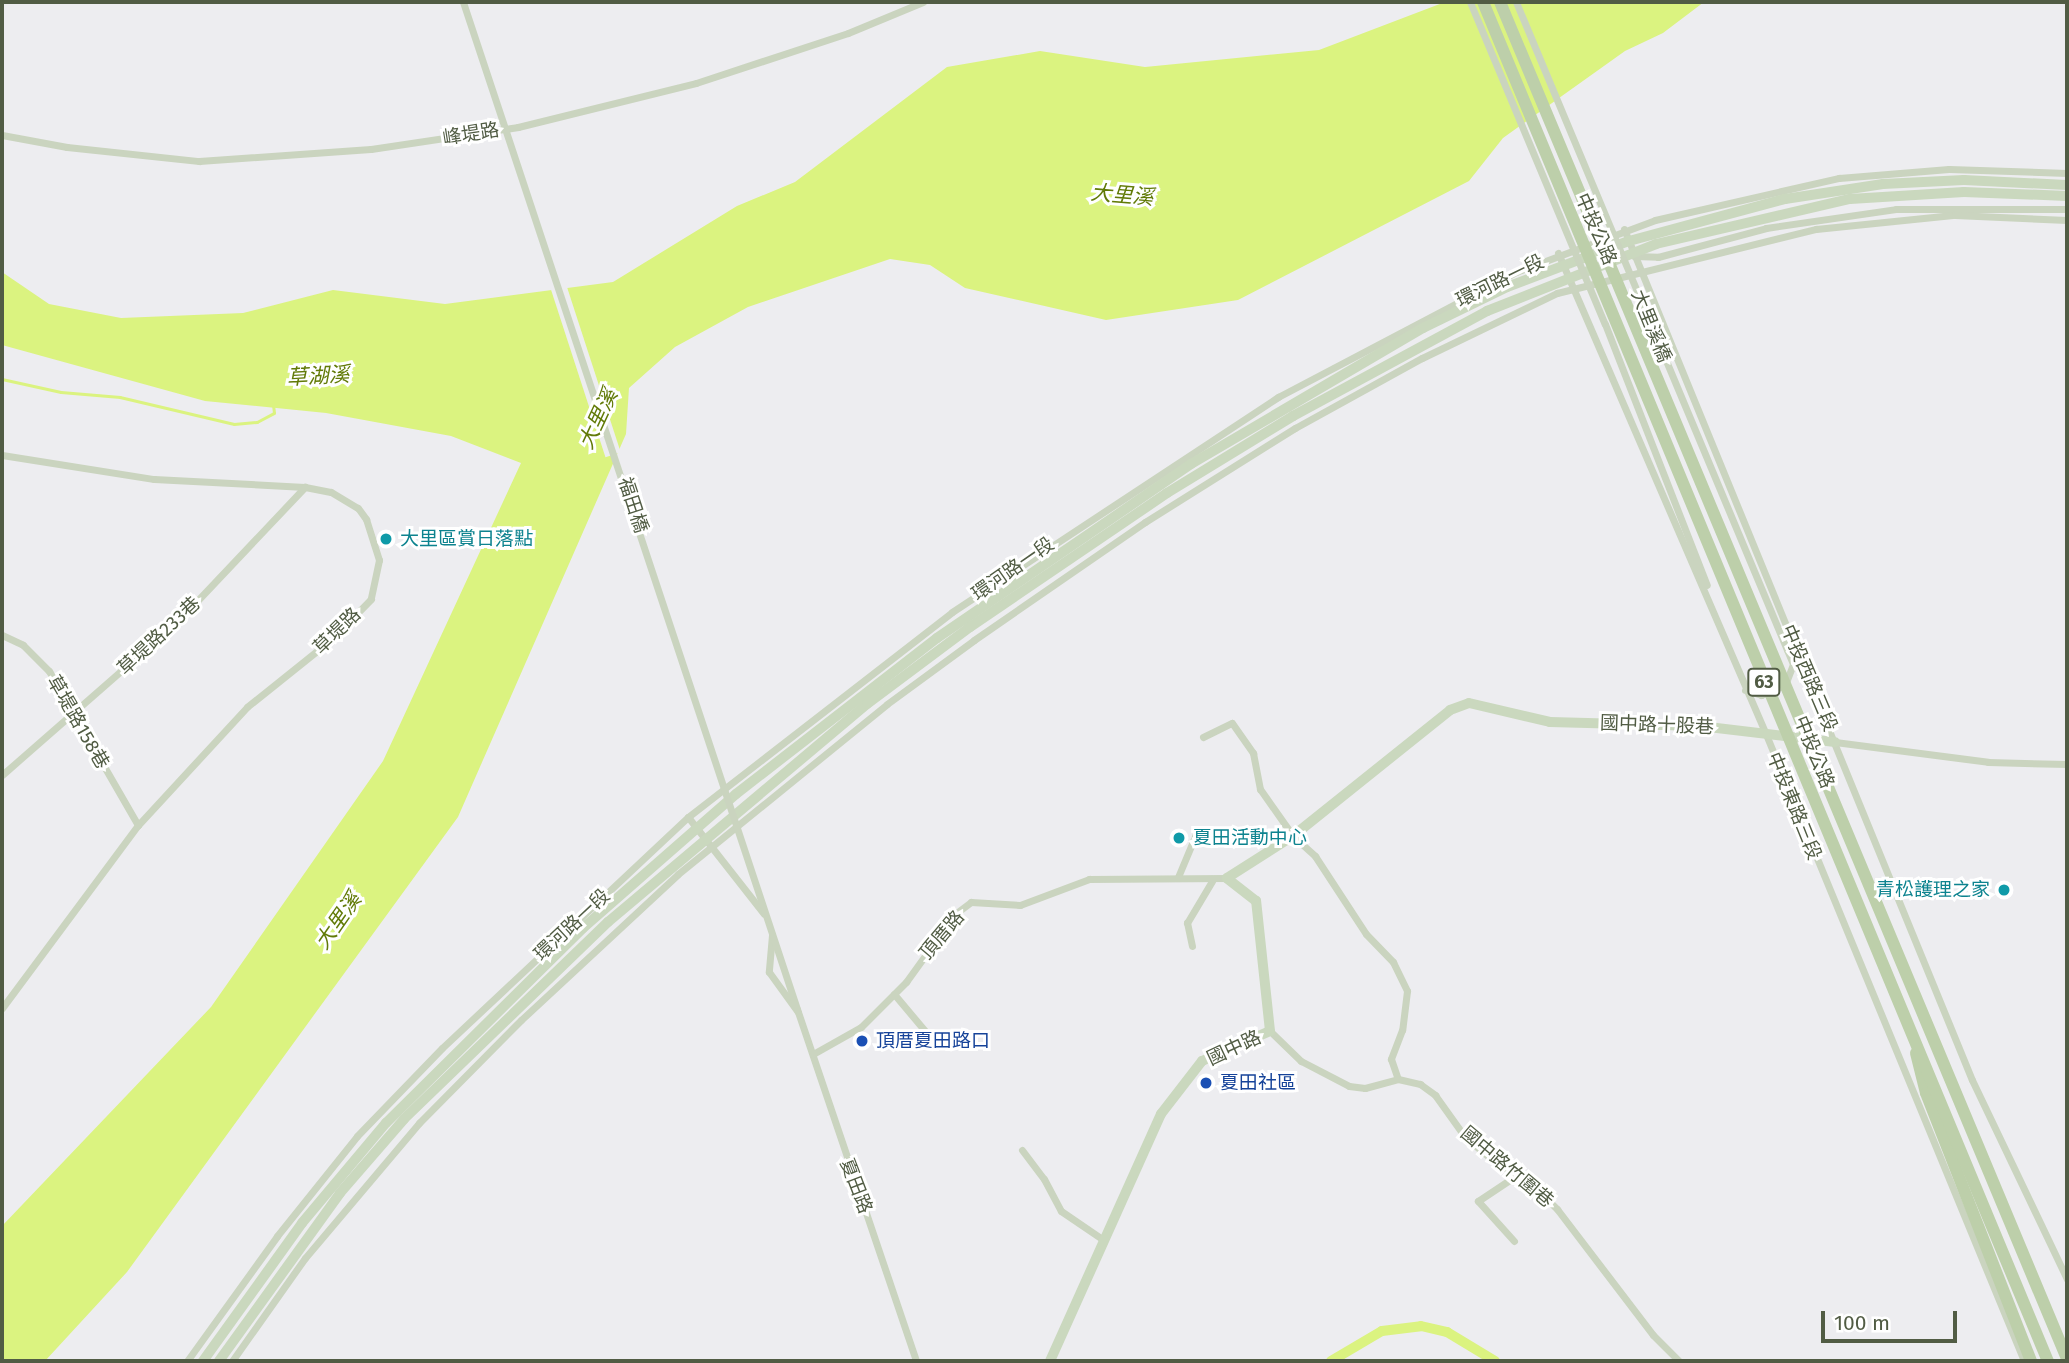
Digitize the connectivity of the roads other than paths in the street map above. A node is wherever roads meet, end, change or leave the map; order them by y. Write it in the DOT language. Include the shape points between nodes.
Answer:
graph roads {
  1 [pos="463,2"];
  2 [pos="923,2"];
  3 [pos="1470,2"];
  4 [pos="1483,2"];
  5 [pos="1500,2"];
  6 [pos="1516,2"];
  7 [pos="2,135"];
  8 [pos="2067,173"];
  9 [pos="2027,182"];
  10 [pos="2067,185"];
  11 [pos="2067,196"];
  12 [pos="2025,206"];
  13 [pos="2067,209"];
  14 [pos="2024,216"];
  15 [pos="2067,220"];
  16 [pos="1624,229"];
  17 [pos="1629,241"];
  18 [pos="1633,256"];
  19 [pos="1561,258"];
  20 [pos="1640,272"];
  21 [pos="1568,277"];
  22 [pos="1574,289"];
  23 [pos="2,455"];
  24 [pos="305,486"];
  25 [pos="1720,631"];
  26 [pos="2,635"];
  27 [pos="1787,650"];
  28 [pos="1810,684"];
  29 [pos="1745,690"];
  30 [pos="73,713"];
  31 [pos="1765,732"];
  32 [pos="1203,737"];
  33 [pos="1835,742"];
  34 [pos="2067,764"];
  35 [pos="2,775"];
  36 [pos="688,817"];
  37 [pos="138,825"];
  38 [pos="697,827"];
  39 [pos="1196,834"];
  40 [pos="1293,836"];
  41 [pos="709,840"];
  42 [pos="1178,877"];
  43 [pos="1227,878"];
  44 [pos="1212,881"];
  45 [pos="1192,946"];
  46 [pos="894,994"];
  47 [pos="2,1008"];
  48 [pos="798,1011"];
  49 [pos="1270,1031"];
  50 [pos="1910,1032"];
  51 [pos="936,1044"];
  52 [pos="813,1054"];
  53 [pos="1398,1079"];
  54 [pos="1022,1150"];
  55 [pos="1520,1174"];
  56 [pos="1102,1239"];
  57 [pos="1514,1241"];
  58 [pos="2067,1279"];
  59 [pos="2041,1297"];
  60 [pos="2067,1346"];
  61 [pos="2067,1359"];
  62 [pos="187,1361"];
  63 [pos="203,1361"];
  64 [pos="219,1361"];
  65 [pos="232,1361"];
  66 [pos="916,1361"];
  67 [pos="1050,1361"];
  68 [pos="1679,1361"];
  69 [pos="2025,1361"];
  70 [pos="2031,1361"];
  71 [pos="2048,1361"];
  1 -- 48 [label="street, 福田橋, bridge"];
  2 -- 7 [label="street, 峰堤路" via="848,33 696,83 518,127 371,149 199,161 67,148"];
  3 -- 25 [label="street, bridge" via="1605,324 1707,585"];
  4 -- 50 [label="main road, 中投公路 / 63, bridge"];
  5 -- 59 [label="main road, 中投公路 / 63, bridge"];
  6 -- 27 [label="street, 大里溪橋, bridge"];
  8 -- 9 [label="street, 環河路一段"];
  9 -- 10 [label="street, 環河路一段"];
  9 -- 11 [label="street, 環河路一段"];
  9 -- 12 [label="street"];
  9 -- 16 [label="street, 環河路一段" via="1949,169 1839,178 1726,201"];
  9 -- 17 [label="street, 環河路一段" via="1964,180 1848,189 1727,212"];
  9 -- 18 [label="street, 環河路一段" via="1850,199 1741,221 1656,244"];
  12 -- 13 [label="street, 環河路一段"];
  12 -- 14 [label="street"];
  12 -- 18 [label="street, 環河路一段" via="1896,209 1824,217 1658,257"];
  14 -- 15 [label="street, 環河路一段"];
  14 -- 20 [label="street, 環河路一段" via="1955,215 1816,229"];
  16 -- 17 [label="street, 中投西路三段"];
  16 -- 19 [label="street, 環河路一段"];
  17 -- 18 [label="street, 中投西路三段"];
  17 -- 19 [label="street, 環河路一段"];
  18 -- 20 [label="street, 中投西路三段"];
  18 -- 21 [label="street, 環河路一段"];
  19 -- 21 [label="street, 中投東路三段"];
  19 -- 36 [label="street, 環河路一段" via="1408,326 1279,397 1110,505 952,612"];
  19 -- 38 [label="street, 環河路一段" via="1423,328 1191,464 937,638"];
  20 -- 22 [label="street, 環河路一段"];
  20 -- 28 [label="street, 中投西路三段"];
  21 -- 22 [label="street, 中投東路三段"];
  21 -- 41 [label="street, 環河路一段" via="1402,355 1156,500 970,627"];
  22 -- 25 [label="street, 中投東路三段"];
  22 -- 41 [label="street, 環河路一段" via="1422,358 1295,428 1145,522 887,704"];
  23 -- 24 [label="street, 草堤路" via="154,479"];
  24 -- 30 [label="street, 草堤路233巷" via="180,619"];
  24 -- 37 [label="street, 草堤路" via="343,498 366,519 379,560 371,599 333,638 247,707"];
  25 -- 29 [label="street, 中投東路三段"];
  26 -- 30 [label="street, 草堤路158巷" via="23,645 49,671"];
  27 -- 28 [label="street"];
  27 -- 29 [label="street" via="1793,664 1785,685 1761,695"];
  28 -- 33 [label="street, 中投西路三段"];
  29 -- 31 [label="street, 中投東路三段"];
  30 -- 35 [label="street, 草堤路233巷"];
  30 -- 37 [label="street, 草堤路158巷"];
  31 -- 33 [label="street, 國中路十股巷"];
  31 -- 40 [label="street, 國中路十股巷" via="1550,722 1469,703 1450,710"];
  31 -- 69 [label="street, 中投東路三段"];
  32 -- 40 [label="street" via="1232,723 1253,754 1260,789"];
  33 -- 34 [label="street, 國中路十股巷" via="1988,762"];
  33 -- 58 [label="street, 中投西路三段" via="1972,1080"];
  36 -- 38 [label="street"];
  36 -- 62 [label="street, 環河路一段" via="442,1048 358,1136 277,1236"];
  37 -- 47 [label="street, 草堤路"];
  38 -- 41 [label="street"];
  38 -- 63 [label="street, 環河路一段" via="500,1006 386,1123 302,1223"];
  39 -- 42 [label="street"];
  40 -- 43 [label="street"];
  40 -- 53 [label="street" via="1315,856 1366,934 1393,962 1407,991 1402,1030 1391,1059"];
  41 -- 48 [label="street" via="763,911 772,935 769,972"];
  41 -- 64 [label="street, 環河路一段" via="508,1014 404,1119 332,1202"];
  41 -- 65 [label="street, 環河路一段" via="419,1123 312,1249"];
  42 -- 44 [label="street, 頂厝路"];
  42 -- 46 [label="street, 頂厝路" via="1089,879 1020,905 971,902 955,914"];
  43 -- 44 [label="street, 頂厝路"];
  43 -- 49 [label="street, 國中路" via="1256,901"];
  44 -- 45 [label="street" via="1187,923"];
  46 -- 51 [label="street"];
  46 -- 52 [label="street, 頂厝路" via="862,1027"];
  48 -- 52 [label="street, 夏田路"];
  49 -- 53 [label="street" via="1301,1061 1349,1086 1365,1088"];
  49 -- 56 [label="street, 國中路" via="1202,1061 1179,1088 1140,1153"];
  50 -- 70 [label="main road" via="1926,1093"];
  50 -- 71 [label="main road, 中投公路 / 63, bridge"];
  52 -- 66 [label="street, 夏田路"];
  53 -- 55 [label="street, 國中路竹圍巷" via="1420,1084 1435,1095 1465,1137 1501,1167"];
  54 -- 56 [label="street" via="1060,1211"];
  55 -- 57 [label="street" via="1478,1201"];
  55 -- 68 [label="street, 國中路竹圍巷" via="1557,1209 1653,1335"];
  56 -- 67 [label="street, 國中路"];
  59 -- 60 [label="main road"];
  59 -- 61 [label="main road, 中投公路 / 63, bridge"];
}
